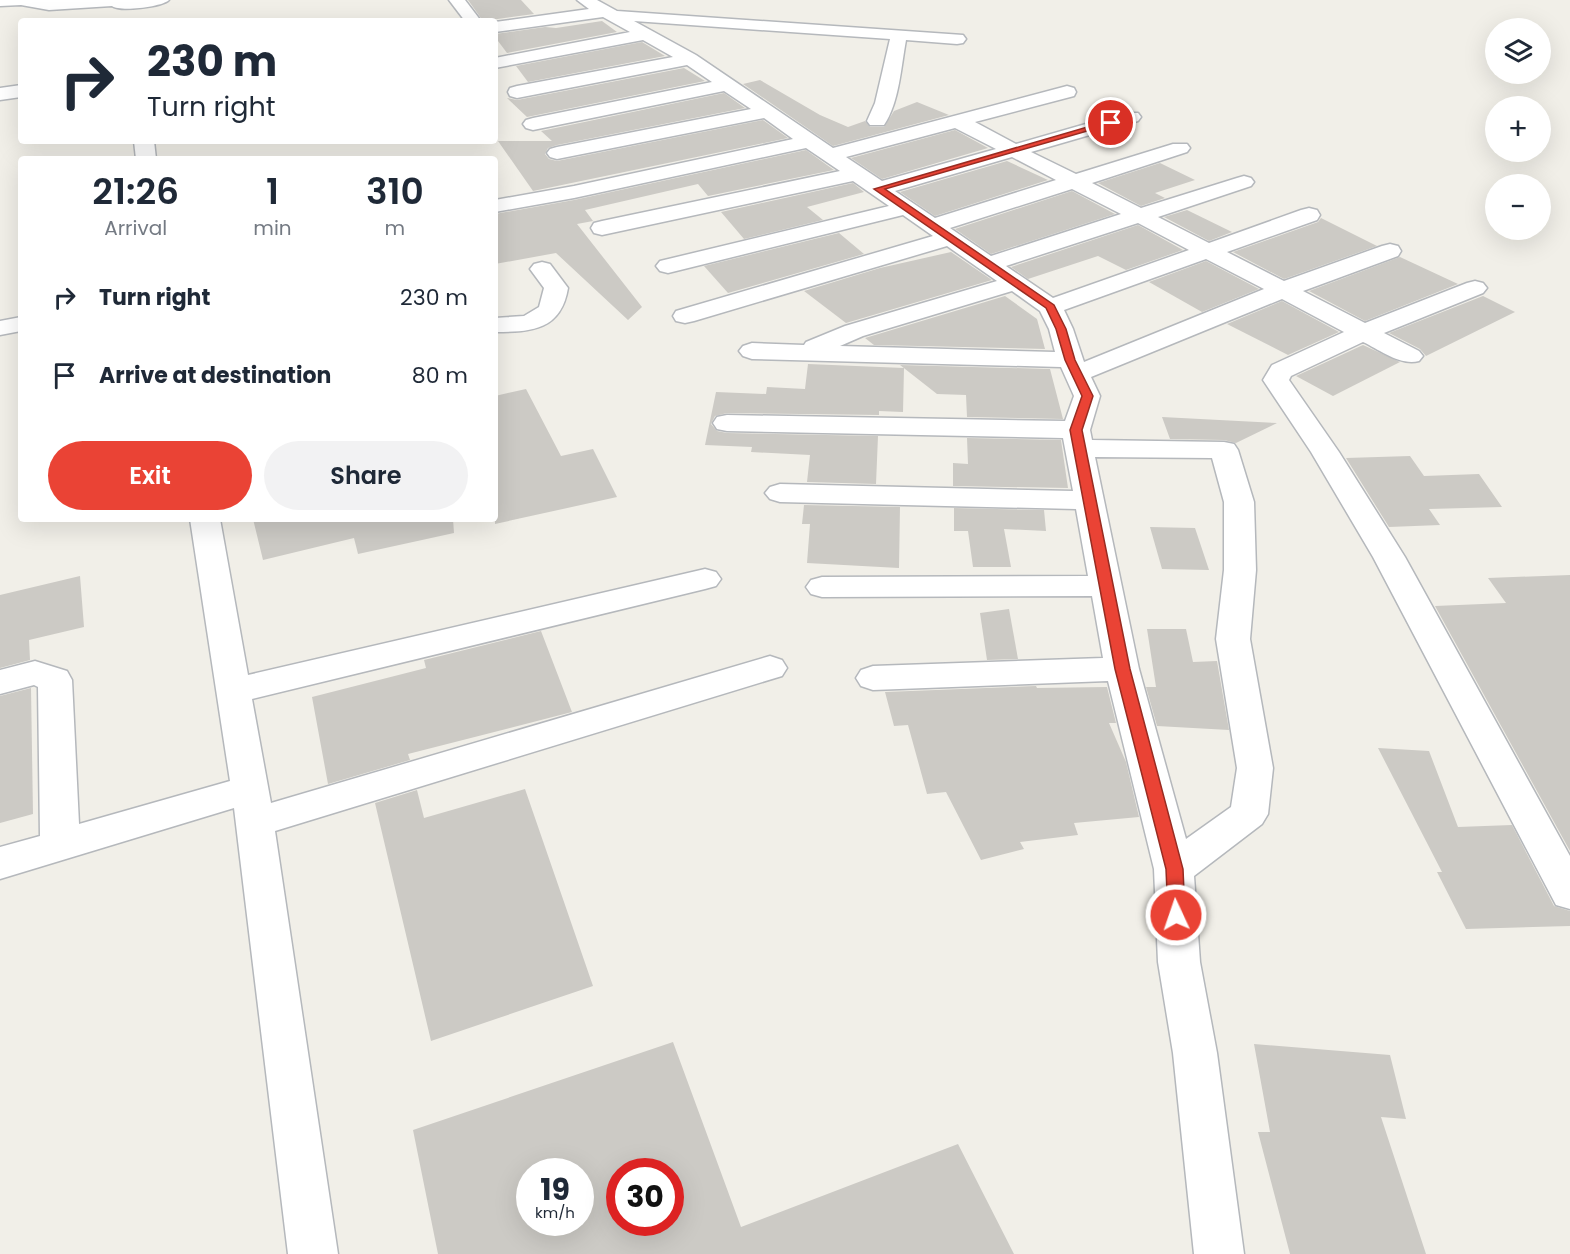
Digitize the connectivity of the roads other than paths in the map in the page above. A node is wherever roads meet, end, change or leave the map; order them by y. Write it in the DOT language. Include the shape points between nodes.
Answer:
graph roads {
  1 [pos="161,0"];
  2 [pos="457,0"];
  3 [pos="585,0"];
  4 [pos="0,1"];
  5 [pos="119,7"];
  6 [pos="611,13"];
  7 [pos="472,18"];
  8 [pos="498,27"];
  9 [pos="646,34"];
  10 [pos="900,34"];
  11 [pos="957,39"];
  12 [pos="690,59"];
  13 [pos="498,62"];
  14 [pos="728,85"];
  15 [pos="18,91"];
  16 [pos="517,92"];
  17 [pos="1067,92"];
  18 [pos="0,94"];
  19 [pos="767,112"];
  20 [pos="1131,117"];
  21 [pos="877,121"];
  22 [pos="959,122"];
  23 [pos="533,124"];
  24 [pos="810,141"];
  25 [pos="1180,148"];
  26 [pos="1014,150"];
  27 [pos="557,153"];
  28 [pos="830,155"];
  29 [pos="858,174"];
  30 [pos="1074,182"];
  31 [pos="1244,182"];
  32 [pos="879,189"];
  33 [pos="498,205"];
  34 [pos="906,208"];
  35 [pos="1309,215"];
  36 [pos="1140,216"];
  37 [pos="602,228"];
  38 [pos="942,232"];
  39 [pos="1207,251"];
  40 [pos="1390,252"];
  41 [pos="989,264"];
  42 [pos="669,266"];
  43 [pos="542,269"];
  44 [pos="1016,283"];
  45 [pos="1475,288"];
  46 [pos="1283,290"];
  47 [pos="1050,307"];
  48 [pos="686,316"];
  49 [pos="18,325"];
  50 [pos="498,325"];
  51 [pos="0,328"];
  52 [pos="1363,332"];
  53 [pos="752,351"];
  54 [pos="806,352"];
  55 [pos="1410,356"];
  56 [pos="1074,366"];
  57 [pos="727,423"];
  58 [pos="1077,439"];
  59 [pos="780,493"];
  60 [pos="1090,500"];
  61 [pos="206,522"];
  62 [pos="705,579"];
  63 [pos="1106,586"];
  64 [pos="822,588"];
  65 [pos="770,668"];
  66 [pos="1122,669"];
  67 [pos="873,678"];
  68 [pos="0,682"];
  69 [pos="234,691"];
  70 [pos="252,806"];
  71 [pos="60,846"];
  72 [pos="0,864"];
  73 [pos="1174,869"];
  74 [pos="1570,893"];
  75 [pos="313,1254"];
  76 [pos="1219,1254"];
  1 -- 5 [label="street"];
  2 -- 7 [label="street"];
  3 -- 6 [label="street"];
  4 -- 5 [label="street"];
  6 -- 8 [label="street"];
  6 -- 9 [label="street"];
  6 -- 10 [label="street"];
  9 -- 12 [label="street"];
  9 -- 13 [label="street"];
  10 -- 11 [label="street"];
  10 -- 21 [label="street"];
  12 -- 14 [label="street"];
  12 -- 16 [label="street"];
  14 -- 19 [label="street"];
  14 -- 23 [label="street"];
  15 -- 18 [label="street"];
  17 -- 22 [label="street"];
  19 -- 24 [label="street"];
  19 -- 27 [label="street"];
  20 -- 26 [label="street"];
  22 -- 26 [label="street"];
  22 -- 28 [label="street"];
  24 -- 28 [label="street"];
  24 -- 33 [label="street"];
  25 -- 30 [label="street"];
  26 -- 30 [label="street"];
  26 -- 32 [label="street"];
  28 -- 29 [label="street"];
  29 -- 32 [label="street"];
  29 -- 37 [label="street"];
  30 -- 36 [label="street"];
  30 -- 38 [label="street"];
  31 -- 36 [label="street"];
  32 -- 34 [label="street"];
  34 -- 38 [label="street"];
  34 -- 42 [label="street"];
  35 -- 39 [label="street"];
  36 -- 39 [label="street"];
  36 -- 41 [label="street"];
  38 -- 41 [label="street"];
  38 -- 48 [label="street"];
  39 -- 46 [label="street"];
  39 -- 47 [label="street"];
  40 -- 46 [label="street"];
  41 -- 44 [label="street"];
  43 -- 50 [label="street" via="556,288 550,311 538,320"];
  44 -- 47 [label="street"];
  44 -- 54 [label="street" via="854,332"];
  45 -- 52 [label="street"];
  46 -- 52 [label="street"];
  46 -- 56 [label="street"];
  47 -- 56 [label="street"];
  49 -- 51 [label="street"];
  52 -- 55 [label="street"];
  52 -- 74 [label="street" via="1281,371 1276,380 1389,557"];
  53 -- 54 [label="street"];
  54 -- 56 [label="street"];
  56 -- 58 [label="street" via="1087,396"];
  57 -- 58 [label="street"];
  58 -- 60 [label="street"];
  58 -- 73 [label="street" via="1224,450 1239,502 1240,570 1233,639 1255,768 1249,814"];
  59 -- 60 [label="street"];
  60 -- 63 [label="street"];
  61 -- 69 [label="street"];
  62 -- 69 [label="street"];
  63 -- 64 [label="street"];
  63 -- 66 [label="street"];
  65 -- 70 [label="street"];
  66 -- 67 [label="street"];
  66 -- 73 [label="street"];
  68 -- 71 [label="street" via="35,674 55,681"];
  69 -- 70 [label="street"];
  70 -- 71 [label="street"];
  70 -- 75 [label="street"];
  71 -- 72 [label="street"];
  73 -- 76 [label="street" via="1179,962 1195,1053"];
}
